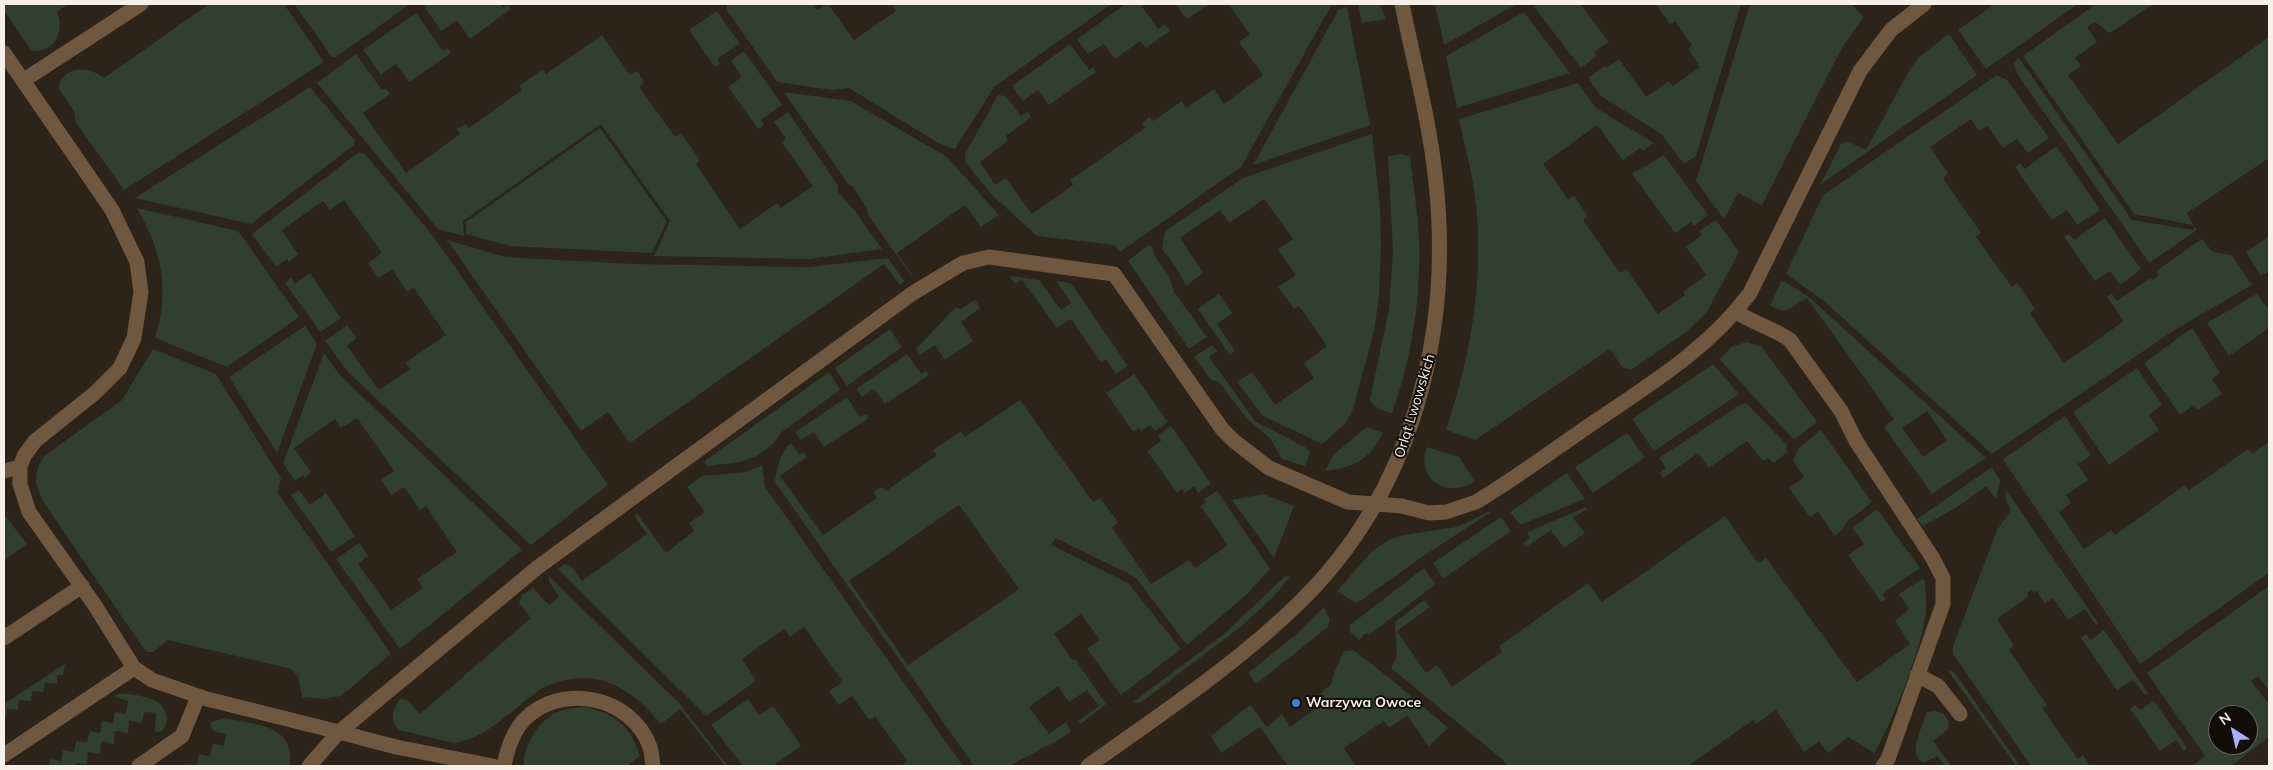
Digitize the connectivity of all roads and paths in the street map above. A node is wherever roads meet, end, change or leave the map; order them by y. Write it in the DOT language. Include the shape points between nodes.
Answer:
graph roads {
  1 [pos="141,4"];
  2 [pos="1402,4"];
  3 [pos="1924,4"];
  4 [pos="4,53"];
  5 [pos="24,80"];
  6 [pos="1736,312"];
  7 [pos="20,467"];
  8 [pos="4,471"];
  9 [pos="1376,504"];
  10 [pos="82,586"];
  11 [pos="4,638"];
  12 [pos="134,668"];
  13 [pos="1917,675"];
  14 [pos="198,697"];
  15 [pos="1960,714"];
  16 [pos="339,732"];
  17 [pos="4,755"];
  18 [pos="1888,764"];
  19 [pos="139,766"];
  20 [pos="309,766"];
  21 [pos="493,766"];
  22 [pos="504,766"];
  23 [pos="652,766"];
  24 [pos="1088,766"];
  1 -- 5 [label="street"];
  2 -- 9 [label="street, Orląt Lwowskich" via="1435,174 1440,241 1439,294 1431,354 1410,430 1396,468"];
  3 -- 6 [label="street" via="1891,30 1860,71 1750,293"];
  4 -- 5 [label="street"];
  5 -- 7 [label="street" via="112,210 137,262 141,292 134,338 120,368 95,393 35,441"];
  6 -- 9 [label="street" via="1703,344 1664,374 1476,502 1446,512"];
  6 -- 13 [label="street" via="1790,340 1841,411 1856,441 1939,569 1944,586 1943,604"];
  7 -- 8 [label="street"];
  7 -- 10 [label="street" via="22,494 30,512"];
  9 -- 16 [label="street" via="1348,502 1285,476 1234,441 1203,403 1114,274 1002,258 976,259 916,291 538,567"];
  9 -- 24 [label="street, Orląt Lwowskich" via="1344,551 1302,601 1226,665"];
  10 -- 11 [label="street"];
  10 -- 12 [label="street"];
  12 -- 14 [label="street" via="152,680"];
  12 -- 17 [label="street"];
  13 -- 15 [label="street" via="1938,686"];
  13 -- 18 [label="street"];
  14 -- 16 [label="street"];
  14 -- 19 [label="street" via="182,736"];
  16 -- 20 [label="street"];
  16 -- 21 [label="street"];
  22 -- 23 [label="street" via="509,743 523,721 543,706 568,698 594,699 618,708 637,725 650,747"];
}
